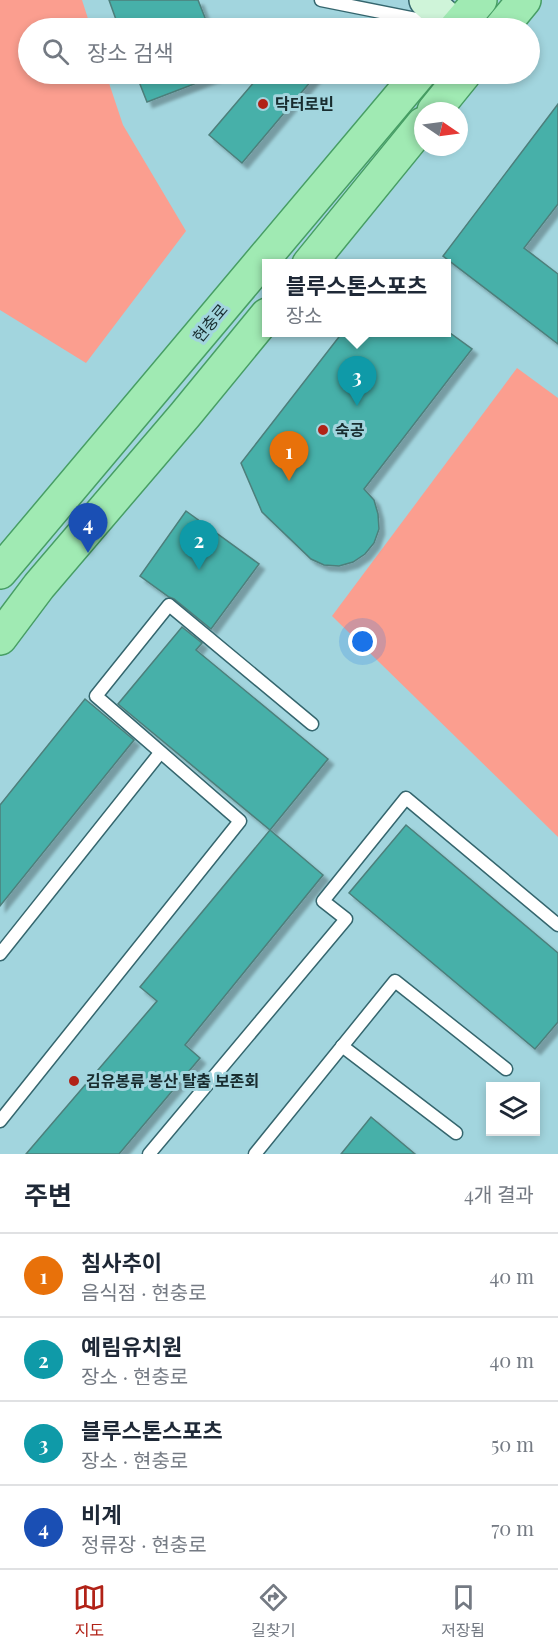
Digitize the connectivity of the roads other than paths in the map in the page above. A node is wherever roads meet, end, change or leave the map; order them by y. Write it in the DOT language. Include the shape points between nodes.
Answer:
graph roads {
  1 [pos="321,0"];
  2 [pos="426,0"];
  3 [pos="480,0"];
  4 [pos="524,0"];
  5 [pos="408,18"];
  6 [pos="446,18"];
  7 [pos="465,18"];
  8 [pos="509,18"];
  9 [pos="411,84"];
  10 [pos="456,84"];
  11 [pos="441,102"];
  12 [pos="414,135"];
  13 [pos="264,259"];
  14 [pos="313,259"];
  15 [pos="262,261"];
  16 [pos="262,321"];
  17 [pos="0,572"];
  18 [pos="0,638"];
  19 [pos="312,724"];
  20 [pos="160,753"];
  21 [pos="558,925"];
  22 [pos="0,954"];
  23 [pos="342,1046"];
  24 [pos="506,1069"];
  25 [pos="0,1121"];
  26 [pos="456,1133"];
  27 [pos="149,1154"];
  28 [pos="255,1154"];
  1 -- 5 [label="lane"];
  2 -- 6 [label="street"];
  3 -- 7 [label="main road"];
  4 -- 8 [label="main road"];
  9 -- 13 [label="main road, 현충로"];
  10 -- 11 [label="main road"];
  12 -- 14 [label="main road"];
  15 -- 17 [label="main road, 현충로"];
  16 -- 18 [label="main road" via="39,586"];
  19 -- 20 [label="lane" via="169,605 96,696"];
  20 -- 22 [label="lane"];
  20 -- 25 [label="lane" via="240,821"];
  21 -- 27 [label="lane" via="406,798 323,901 346,919"];
  23 -- 24 [label="lane" via="395,981"];
  23 -- 26 [label="lane"];
  23 -- 28 [label="lane"];
}
